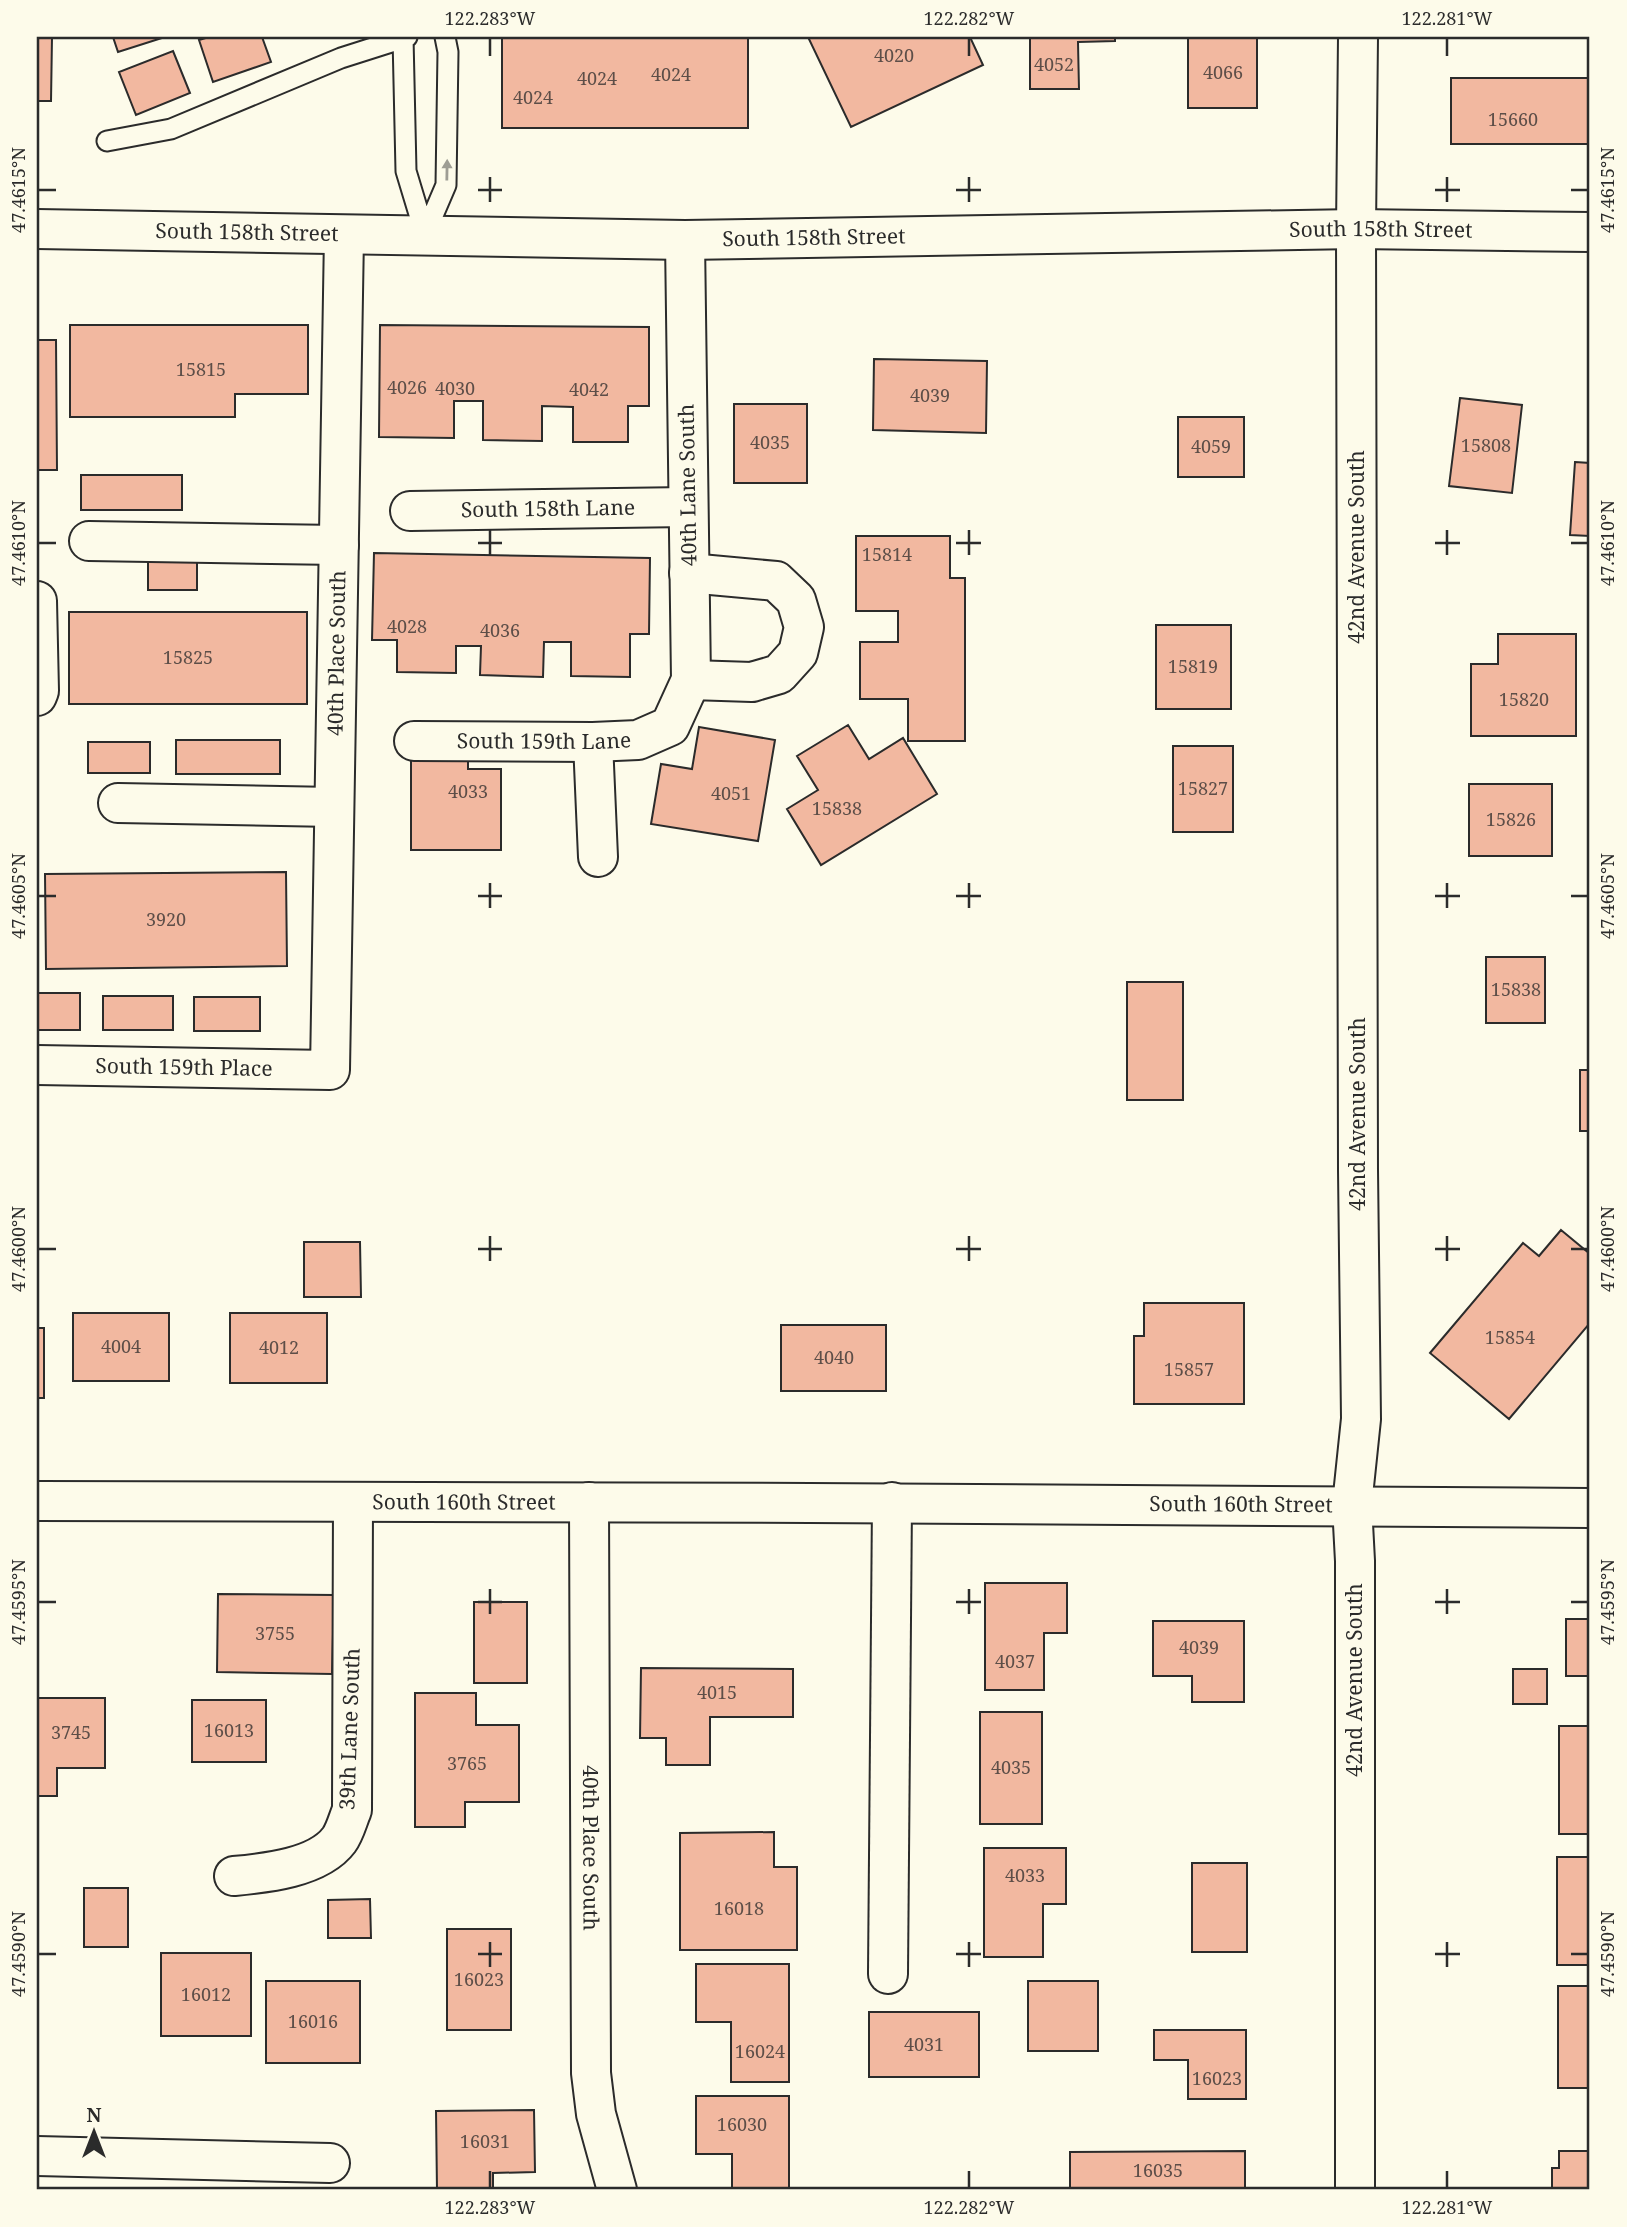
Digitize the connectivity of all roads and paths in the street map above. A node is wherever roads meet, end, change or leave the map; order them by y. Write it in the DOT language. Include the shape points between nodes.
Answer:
graph roads {
  1 [pos="404,37"];
  2 [pos="445,37"];
  3 [pos="1358,37"];
  4 [pos="107,141"];
  5 [pos="37,229"];
  6 [pos="1356,229"];
  7 [pos="1590,232"];
  8 [pos="425,234"];
  9 [pos="344,235"];
  10 [pos="685,240"];
  11 [pos="688,507"];
  12 [pos="410,511"];
  13 [pos="89,541"];
  14 [pos="339,545"];
  15 [pos="689,573"];
  16 [pos="37,601"];
  17 [pos="691,680"];
  18 [pos="37,696"];
  19 [pos="670,726"];
  20 [pos="414,741"];
  21 [pos="593,742"];
  22 [pos="118,803"];
  23 [pos="334,807"];
  24 [pos="598,857"];
  25 [pos="37,1065"];
  26 [pos="330,1070"];
  27 [pos="37,1501"];
  28 [pos="589,1502"];
  29 [pos="892,1502"];
  30 [pos="354,1503"];
  31 [pos="1352,1505"];
  32 [pos="1590,1508"];
  33 [pos="234,1876"];
  34 [pos="888,1973"];
  35 [pos="37,2156"];
  36 [pos="331,2163"];
  37 [pos="617,2190"];
  38 [pos="1355,2190"];
  1 -- 4 [label="lane" via="341,58 171,129"];
  1 -- 8 [label="lane" via="406,171"];
  8 -- 2 [label="lane, one-way" via="446,185"];
  3 -- 6 [label="street, 42nd Avenue South"];
  5 -- 9 [label="street, South 158th Street"];
  6 -- 7 [label="street, South 158th Street"];
  6 -- 10 [label="street, South 158th Street"];
  6 -- 31 [label="street, 42nd Avenue South" via="1361,1419"];
  8 -- 9 [label="street, South 158th Street"];
  8 -- 10 [label="street, South 158th Street"];
  9 -- 14 [label="street, 40th Place South"];
  10 -- 11 [label="street, 40th Lane South"];
  11 -- 12 [label="street, South 158th Lane"];
  11 -- 15 [label="street, 40th Lane South"];
  13 -- 14 [label="street"];
  14 -- 23 [label="street, 40th Place South"];
  15 -- 17 [label="street, 40th Lane South"];
  15 -- 17 [label="street" via="776,581 796,600 804,627 798,653 779,674 752,682"];
  16 -- 18 [label="street"];
  17 -- 19 [label="street, 40th Lane South"];
  19 -- 21 [label="street, South 159th Lane" via="638,740"];
  20 -- 21 [label="street, South 159th Lane"];
  21 -- 24 [label="street"];
  22 -- 23 [label="street"];
  23 -- 26 [label="street, 40th Place South"];
  25 -- 26 [label="street, South 159th Place"];
  27 -- 30 [label="street, South 160th Street"];
  28 -- 29 [label="street, South 160th Street"];
  28 -- 30 [label="street, South 160th Street"];
  28 -- 37 [label="street, 40th Place South" via="591,2073 596,2114"];
  29 -- 31 [label="street, South 160th Street"];
  29 -- 34 [label="street"];
  30 -- 33 [label="street, 39th Lane South" via="352,1810 339,1840 316,1858 280,1871"];
  31 -- 32 [label="street, South 160th Street"];
  31 -- 38 [label="street, 42nd Avenue South"];
  35 -- 36 [label="street"];
}
